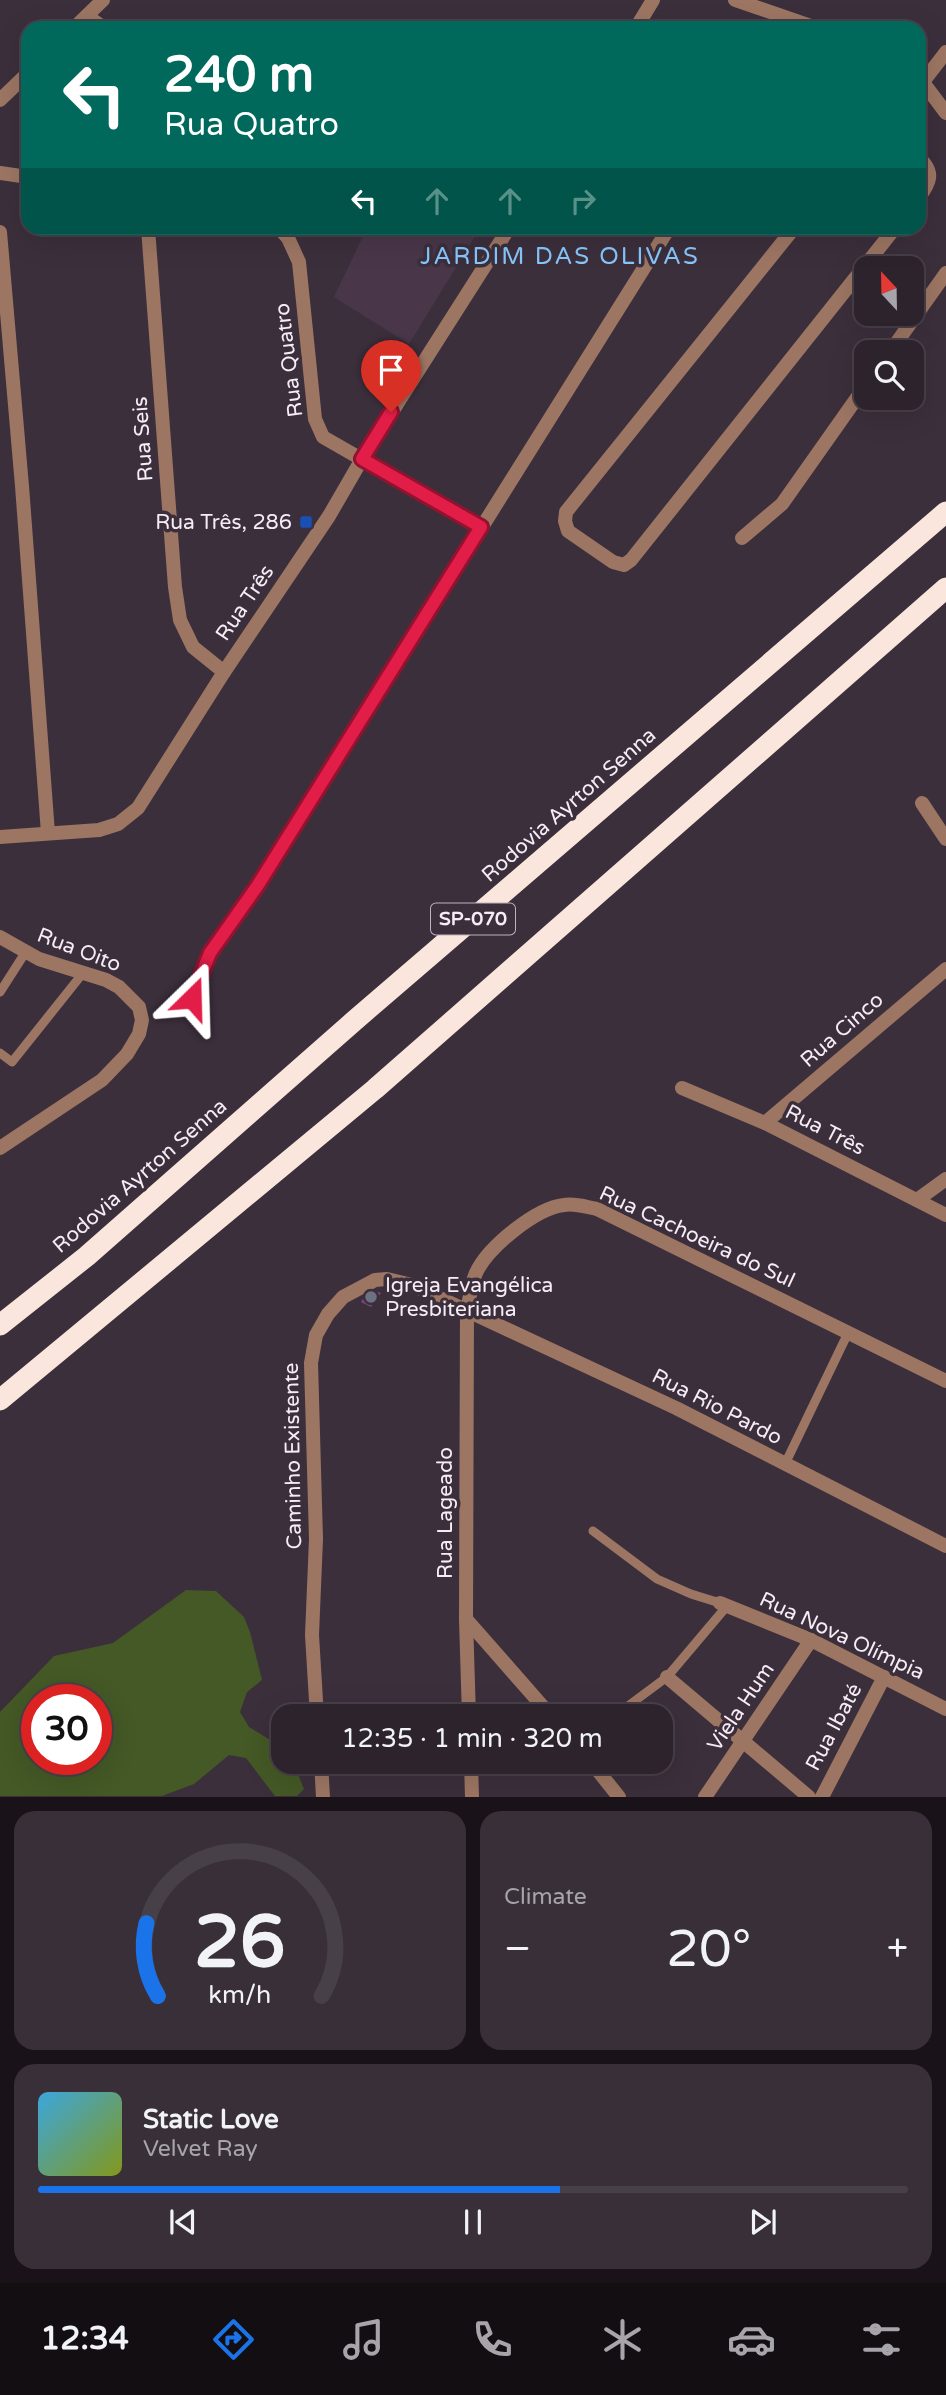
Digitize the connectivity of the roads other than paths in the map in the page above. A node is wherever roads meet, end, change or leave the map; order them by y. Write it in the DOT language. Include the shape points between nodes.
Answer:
graph roads {
  1 [pos="103,0"];
  2 [pos="653,0"];
  3 [pos="734,0"];
  4 [pos="87,16"];
  5 [pos="82,21"];
  6 [pos="94,21"];
  7 [pos="640,21"];
  8 [pos="787,21"];
  9 [pos="946,52"];
  10 [pos="926,75"];
  11 [pos="21,80"];
  12 [pos="926,89"];
  13 [pos="0,100"];
  14 [pos="946,113"];
  15 [pos="926,166"];
  16 [pos="0,173"];
  17 [pos="21,176"];
  18 [pos="926,188"];
  19 [pos="0,233"];
  20 [pos="149,235"];
  21 [pos="285,235"];
  22 [pos="505,235"];
  23 [pos="666,235"];
  24 [pos="788,235"];
  25 [pos="889,235"];
  26 [pos="946,273"];
  27 [pos="899,340"];
  28 [pos="854,402"];
  29 [pos="362,459"];
  30 [pos="946,512"];
  31 [pos="481,527"];
  32 [pos="742,538"];
  33 [pos="946,588"];
  34 [pos="224,672"];
  35 [pos="922,803"];
  36 [pos="48,834"];
  37 [pos="0,837"];
  38 [pos="946,839"];
  39 [pos="0,937"];
  40 [pos="25,953"];
  41 [pos="946,969"];
  42 [pos="83,973"];
  43 [pos="0,992"];
  44 [pos="192,998"];
  45 [pos="0,1053"];
  46 [pos="682,1088"];
  47 [pos="765,1123"];
  48 [pos="0,1148"];
  49 [pos="946,1179"];
  50 [pos="917,1200"];
  51 [pos="946,1215"];
  52 [pos="467,1310"];
  53 [pos="0,1325"];
  54 [pos="848,1333"];
  55 [pos="74,1337"];
  56 [pos="946,1381"];
  57 [pos="0,1400"];
  58 [pos="0,1419"];
  59 [pos="785,1464"];
  60 [pos="593,1531"];
  61 [pos="946,1546"];
  62 [pos="723,1605"];
  63 [pos="466,1619"];
  64 [pos="811,1640"];
  65 [pos="667,1677"];
  66 [pos="884,1677"];
  67 [pos="316,1704"];
  68 [pos="469,1704"];
  69 [pos="541,1704"];
  70 [pos="631,1704"];
  71 [pos="946,1709"];
  72 [pos="743,1741"];
  73 [pos="322,1774"];
  74 [pos="471,1774"];
  75 [pos="601,1774"];
  76 [pos="323,1797"];
  77 [pos="472,1797"];
  78 [pos="619,1797"];
  79 [pos="705,1797"];
  80 [pos="809,1797"];
  81 [pos="822,1797"];
  1 -- 4 [label="street"];
  2 -- 7 [label="street"];
  3 -- 8 [label="street"];
  4 -- 5 [label="street"];
  4 -- 6 [label="street"];
  9 -- 10 [label="street"];
  11 -- 13 [label="street"];
  12 -- 14 [label="street"];
  15 -- 18 [label="street" via="930,173"];
  16 -- 17 [label="street"];
  19 -- 36 [label="street"];
  20 -- 34 [label="street, Rua Seis" via="180,620 194,647"];
  21 -- 29 [label="street, Rua Quatro" via="299,262 318,428 323,437"];
  22 -- 29 [label="street, Rua Três"];
  23 -- 31 [label="street"];
  24 -- 25 [label="street" via="566,512 568,531 613,562 624,565 631,560"];
  26 -- 27 [label="street"];
  28 -- 32 [label="street" via="782,504"];
  29 -- 31 [label="street, Rua Quatro"];
  29 -- 34 [label="street, Rua Três"];
  30 -- 53 [label="highway, Rodovia Ayrton Senna / SP-070" via="87,1256"];
  31 -- 44 [label="street" via="258,885 210,953"];
  33 -- 55 [label="highway, SP-070" via="375,1089"];
  34 -- 36 [label="street, Rua Três" via="138,808 118,824 99,830"];
  35 -- 38 [label="street"];
  36 -- 37 [label="street, Rua Três"];
  39 -- 40 [label="street, Rua Oito"];
  40 -- 42 [label="street, Rua Oito"];
  40 -- 43 [label="lane"];
  41 -- 47 [label="street, Rua Cinco"];
  42 -- 45 [label="lane" via="12,1062"];
  42 -- 48 [label="street, Rua Oito" via="106,980 129,996 139,1007 139,1034 102,1080"];
  46 -- 47 [label="street, Rua Três"];
  47 -- 50 [label="street, Rua Três"];
  49 -- 50 [label="street"];
  50 -- 51 [label="street, Rua Três"];
  52 -- 54 [label="street, Rua Cachoeira do Sul" via="476,1273 497,1245 524,1224 566,1204 597,1209"];
  52 -- 59 [label="street, Rua Rio Pardo"];
  52 -- 63 [label="street, Rua Lageado"];
  52 -- 67 [label="street, Caminho Existente" via="412,1285 375,1280 343,1297 316,1335 311,1363"];
  54 -- 56 [label="street, Rua Cachoeira do Sul"];
  54 -- 59 [label="lane"];
  55 -- 57 [label="highway, SP-070"];
  55 -- 58 [label="highway"];
  59 -- 61 [label="street, Rua Rio Pardo"];
  60 -- 62 [label="lane" via="657,1579"];
  62 -- 64 [label="street, Rua Nova Olímpia"];
  62 -- 65 [label="lane"];
  63 -- 68 [label="street, Rua Lageado"];
  63 -- 69 [label="street"];
  64 -- 66 [label="street, Rua Nova Olímpia"];
  64 -- 72 [label="street, Viela Hum"];
  65 -- 70 [label="lane"];
  65 -- 72 [label="street"];
  66 -- 71 [label="street, Rua Nova Olímpia"];
  66 -- 81 [label="street, Rua Ibaté"];
  72 -- 79 [label="street, Viela Hum"];
  72 -- 80 [label="street"];
  73 -- 76 [label="street"];
  74 -- 77 [label="street"];
  75 -- 78 [label="street"];
}
